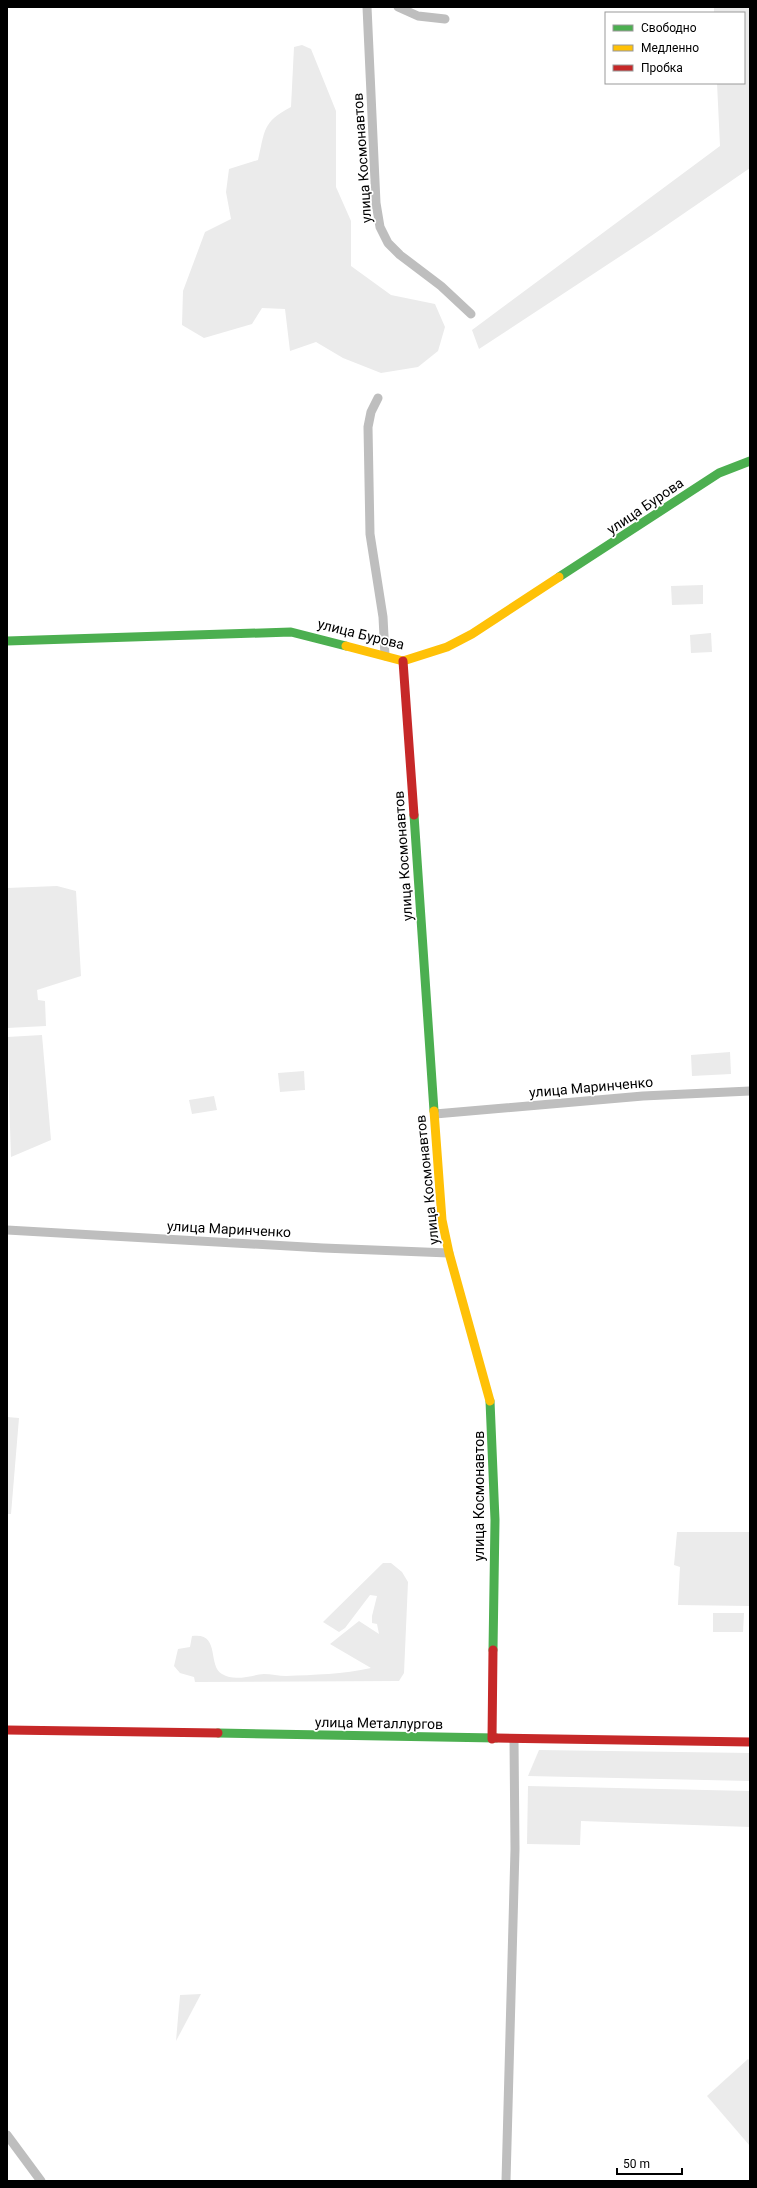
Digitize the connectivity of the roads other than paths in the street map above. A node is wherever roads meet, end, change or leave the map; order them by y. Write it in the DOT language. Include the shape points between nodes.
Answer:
graph roads {
  1 [pos="367,7"];
  2 [pos="398,7"];
  3 [pos="445,19"];
  4 [pos="471,314"];
  5 [pos="378,398"];
  6 [pos="750,461"];
  7 [pos="7,641"];
  8 [pos="385,656"];
  9 [pos="403,661"];
  10 [pos="750,1091"];
  11 [pos="435,1114"];
  12 [pos="7,1230"];
  13 [pos="449,1253"];
  14 [pos="7,1730"];
  15 [pos="492,1739"];
  16 [pos="514,1739"];
  17 [pos="750,1742"];
  18 [pos="7,2135"];
  19 [pos="41,2181"];
  20 [pos="506,2181"];
  1 -- 4 [label="street, улица Космонавтов" via="376,203 380,227 388,243 400,255 424,271"];
  2 -- 3 [label="street" via="418,16"];
  5 -- 8 [label="street" via="371,412 368,428 370,534 383,617"];
  6 -- 9 [label="main road, улица Бурова" via="718,473 472,634 447,647"];
  7 -- 8 [label="main road, улица Бурова" via="280,631 302,634"];
  8 -- 9 [label="main road, улица Бурова"];
  9 -- 11 [label="main road, улица Космонавтов"];
  10 -- 11 [label="street, улица Маринченко" via="643,1096"];
  11 -- 13 [label="main road, улица Космонавтов" via="442,1220"];
  12 -- 13 [label="street, улица Маринченко" via="330,1249"];
  13 -- 15 [label="main road, улица Космонавтов" via="490,1394 495,1520"];
  14 -- 15 [label="main road, улица Металлургов"];
  15 -- 16 [label="main road, улица Металлургов"];
  16 -- 17 [label="main road, улица Металлургов"];
  16 -- 20 [label="street" via="515,1849"];
  18 -- 19 [label="street"];
}
